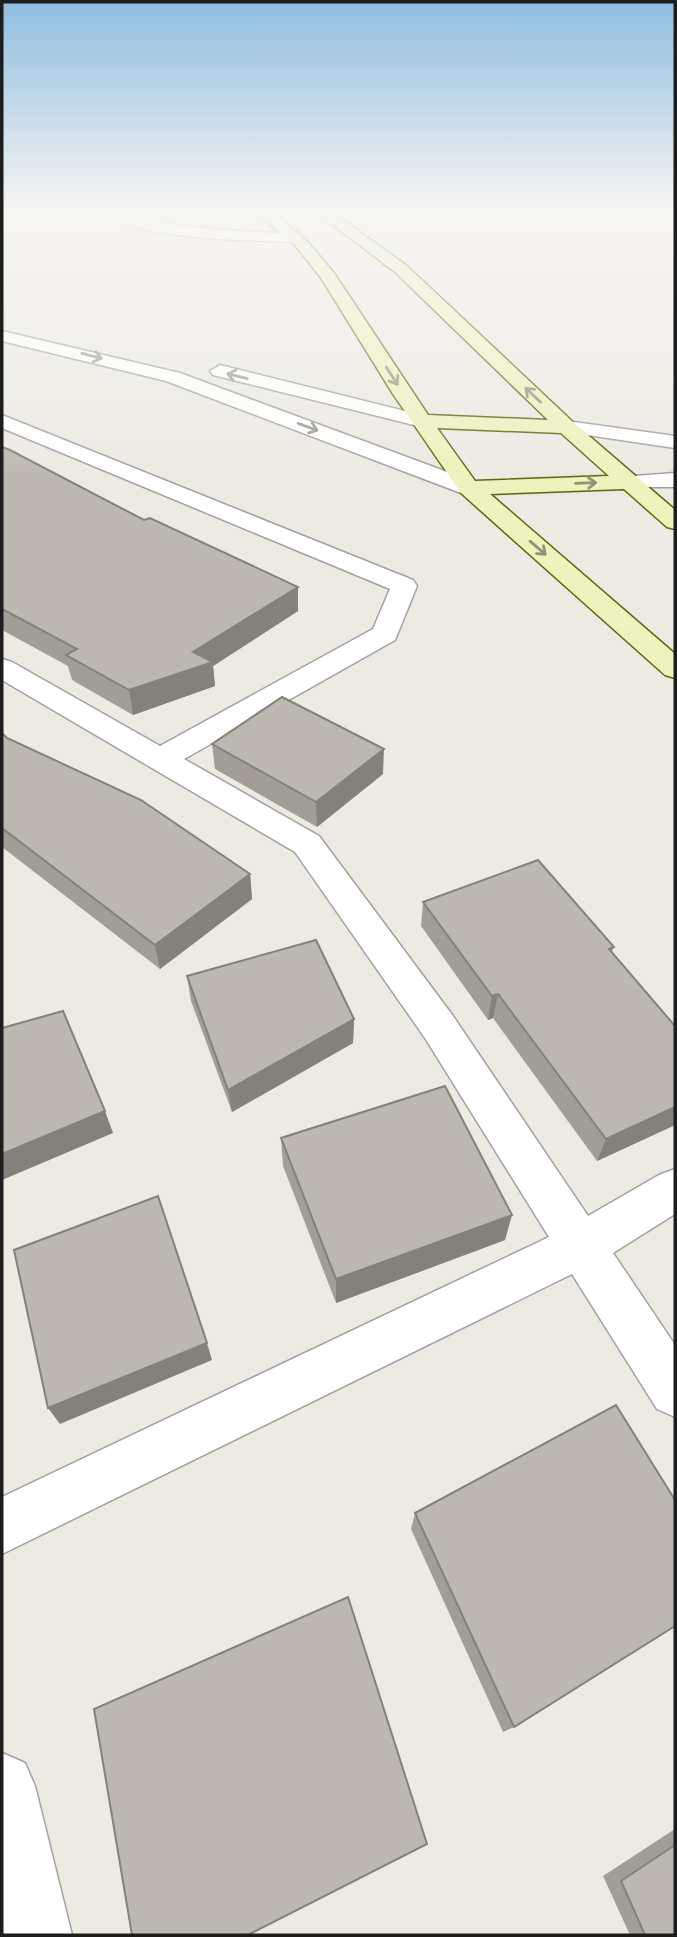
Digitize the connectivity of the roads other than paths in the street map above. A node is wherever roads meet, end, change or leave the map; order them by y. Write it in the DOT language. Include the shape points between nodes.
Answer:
graph roads {
  1 [pos="343,299"];
  2 [pos="433,299"];
  3 [pos="2,320"];
  4 [pos="2,336"];
  5 [pos="2,421"];
  6 [pos="422,421"];
  7 [pos="567,427"];
  8 [pos="675,442"];
  9 [pos="675,480"];
  10 [pos="628,482"];
  11 [pos="469,488"];
  12 [pos="675,522"];
  13 [pos="2,668"];
  14 [pos="675,669"];
  15 [pos="160,759"];
  16 [pos="675,1190"];
  17 [pos="581,1246"];
  18 [pos="675,1391"];
  19 [pos="2,1526"];
  20 [pos="2,1786"];
  21 [pos="37,1935"];
  1 -- 6 [label="main road, one-way"];
  7 -- 2 [label="main road, one-way"];
  6 -- 3 [label="street, one-way"];
  4 -- 11 [label="street, one-way" via="173,377"];
  5 -- 15 [label="street" via="404,586 385,634"];
  6 -- 7 [label="main road"];
  6 -- 11 [label="main road"];
  7 -- 8 [label="street"];
  7 -- 10 [label="main road"];
  9 -- 10 [label="street"];
  11 -- 10 [label="main road, one-way"];
  10 -- 12 [label="main road"];
  11 -- 14 [label="main road, one-way"];
  13 -- 15 [label="street"];
  15 -- 17 [label="street" via="307,844 439,1027"];
  16 -- 17 [label="street"];
  17 -- 18 [label="street"];
  17 -- 19 [label="street"];
  20 -- 21 [label="street"];
}
